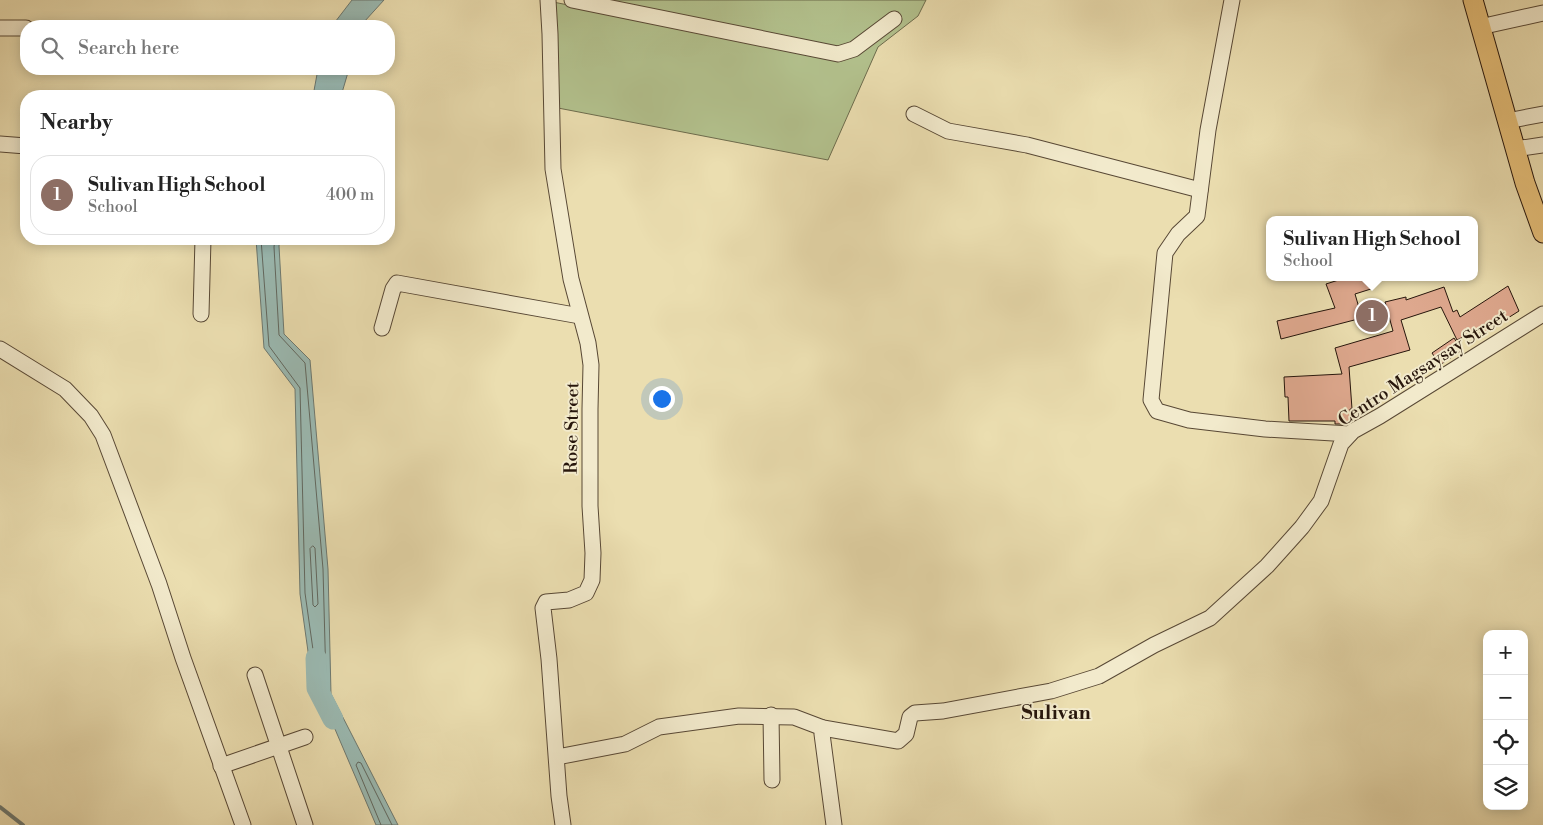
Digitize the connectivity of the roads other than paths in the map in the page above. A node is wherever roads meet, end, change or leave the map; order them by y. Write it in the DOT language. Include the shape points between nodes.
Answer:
graph roads {
  1 [pos="548,0"];
  2 [pos="572,0"];
  3 [pos="1232,0"];
  4 [pos="1473,0"];
  5 [pos="1543,13"];
  6 [pos="894,19"];
  7 [pos="1480,27"];
  8 [pos="0,28"];
  9 [pos="20,28"];
  10 [pos="914,114"];
  11 [pos="1543,114"];
  12 [pos="1507,121"];
  13 [pos="0,144"];
  14 [pos="1543,145"];
  15 [pos="20,146"];
  16 [pos="1515,149"];
  17 [pos="1200,190"];
  18 [pos="1543,233"];
  19 [pos="203,245"];
  20 [pos="201,314"];
  21 [pos="1543,314"];
  22 [pos="580,316"];
  23 [pos="382,328"];
  24 [pos="0,349"];
  25 [pos="1350,434"];
  26 [pos="255,675"];
  27 [pos="771,715"];
  28 [pos="823,728"];
  29 [pos="305,737"];
  30 [pos="278,746"];
  31 [pos="557,757"];
  32 [pos="221,766"];
  33 [pos="772,780"];
  34 [pos="243,825"];
  35 [pos="305,825"];
  36 [pos="563,825"];
  37 [pos="834,825"];
  1 -- 22 [label="street, Rose Street" via="553,169 570,280"];
  2 -- 6 [label="street" via="838,54 854,49"];
  3 -- 17 [label="street"];
  4 -- 7 [label="main road"];
  5 -- 7 [label="street"];
  7 -- 12 [label="main road"];
  8 -- 9 [label="street"];
  10 -- 17 [label="street" via="948,131 1027,145"];
  11 -- 12 [label="street"];
  12 -- 16 [label="main road"];
  13 -- 15 [label="street"];
  14 -- 16 [label="street"];
  16 -- 18 [label="main road"];
  17 -- 25 [label="street" via="1197,216 1178,234 1166,253 1150,400 1153,406 1164,414 1189,420"];
  19 -- 20 [label="street"];
  21 -- 25 [label="street, Centro Magsaysay Street"];
  22 -- 23 [label="street" via="397,283"];
  22 -- 31 [label="street, Rose Street" via="591,365 592,580 586,593 569,600 546,602 543,608"];
  24 -- 32 [label="street" via="65,389 91,416 103,435 159,584"];
  25 -- 28 [label="street, Centro Magsaysay Street" via="1341,444 1322,501 1267,566 1210,618 1099,676 1051,691 916,713 910,717 906,734 898,741"];
  26 -- 30 [label="street"];
  27 -- 28 [label="street, Centro Magsaysay Street" via="794,717"];
  27 -- 31 [label="street, Centro Magsaysay Street" via="659,727 625,744"];
  27 -- 33 [label="street"];
  28 -- 37 [label="street"];
  29 -- 30 [label="street"];
  30 -- 32 [label="street"];
  30 -- 35 [label="street"];
  31 -- 36 [label="street, Rose Street"];
  32 -- 34 [label="street"];
}
